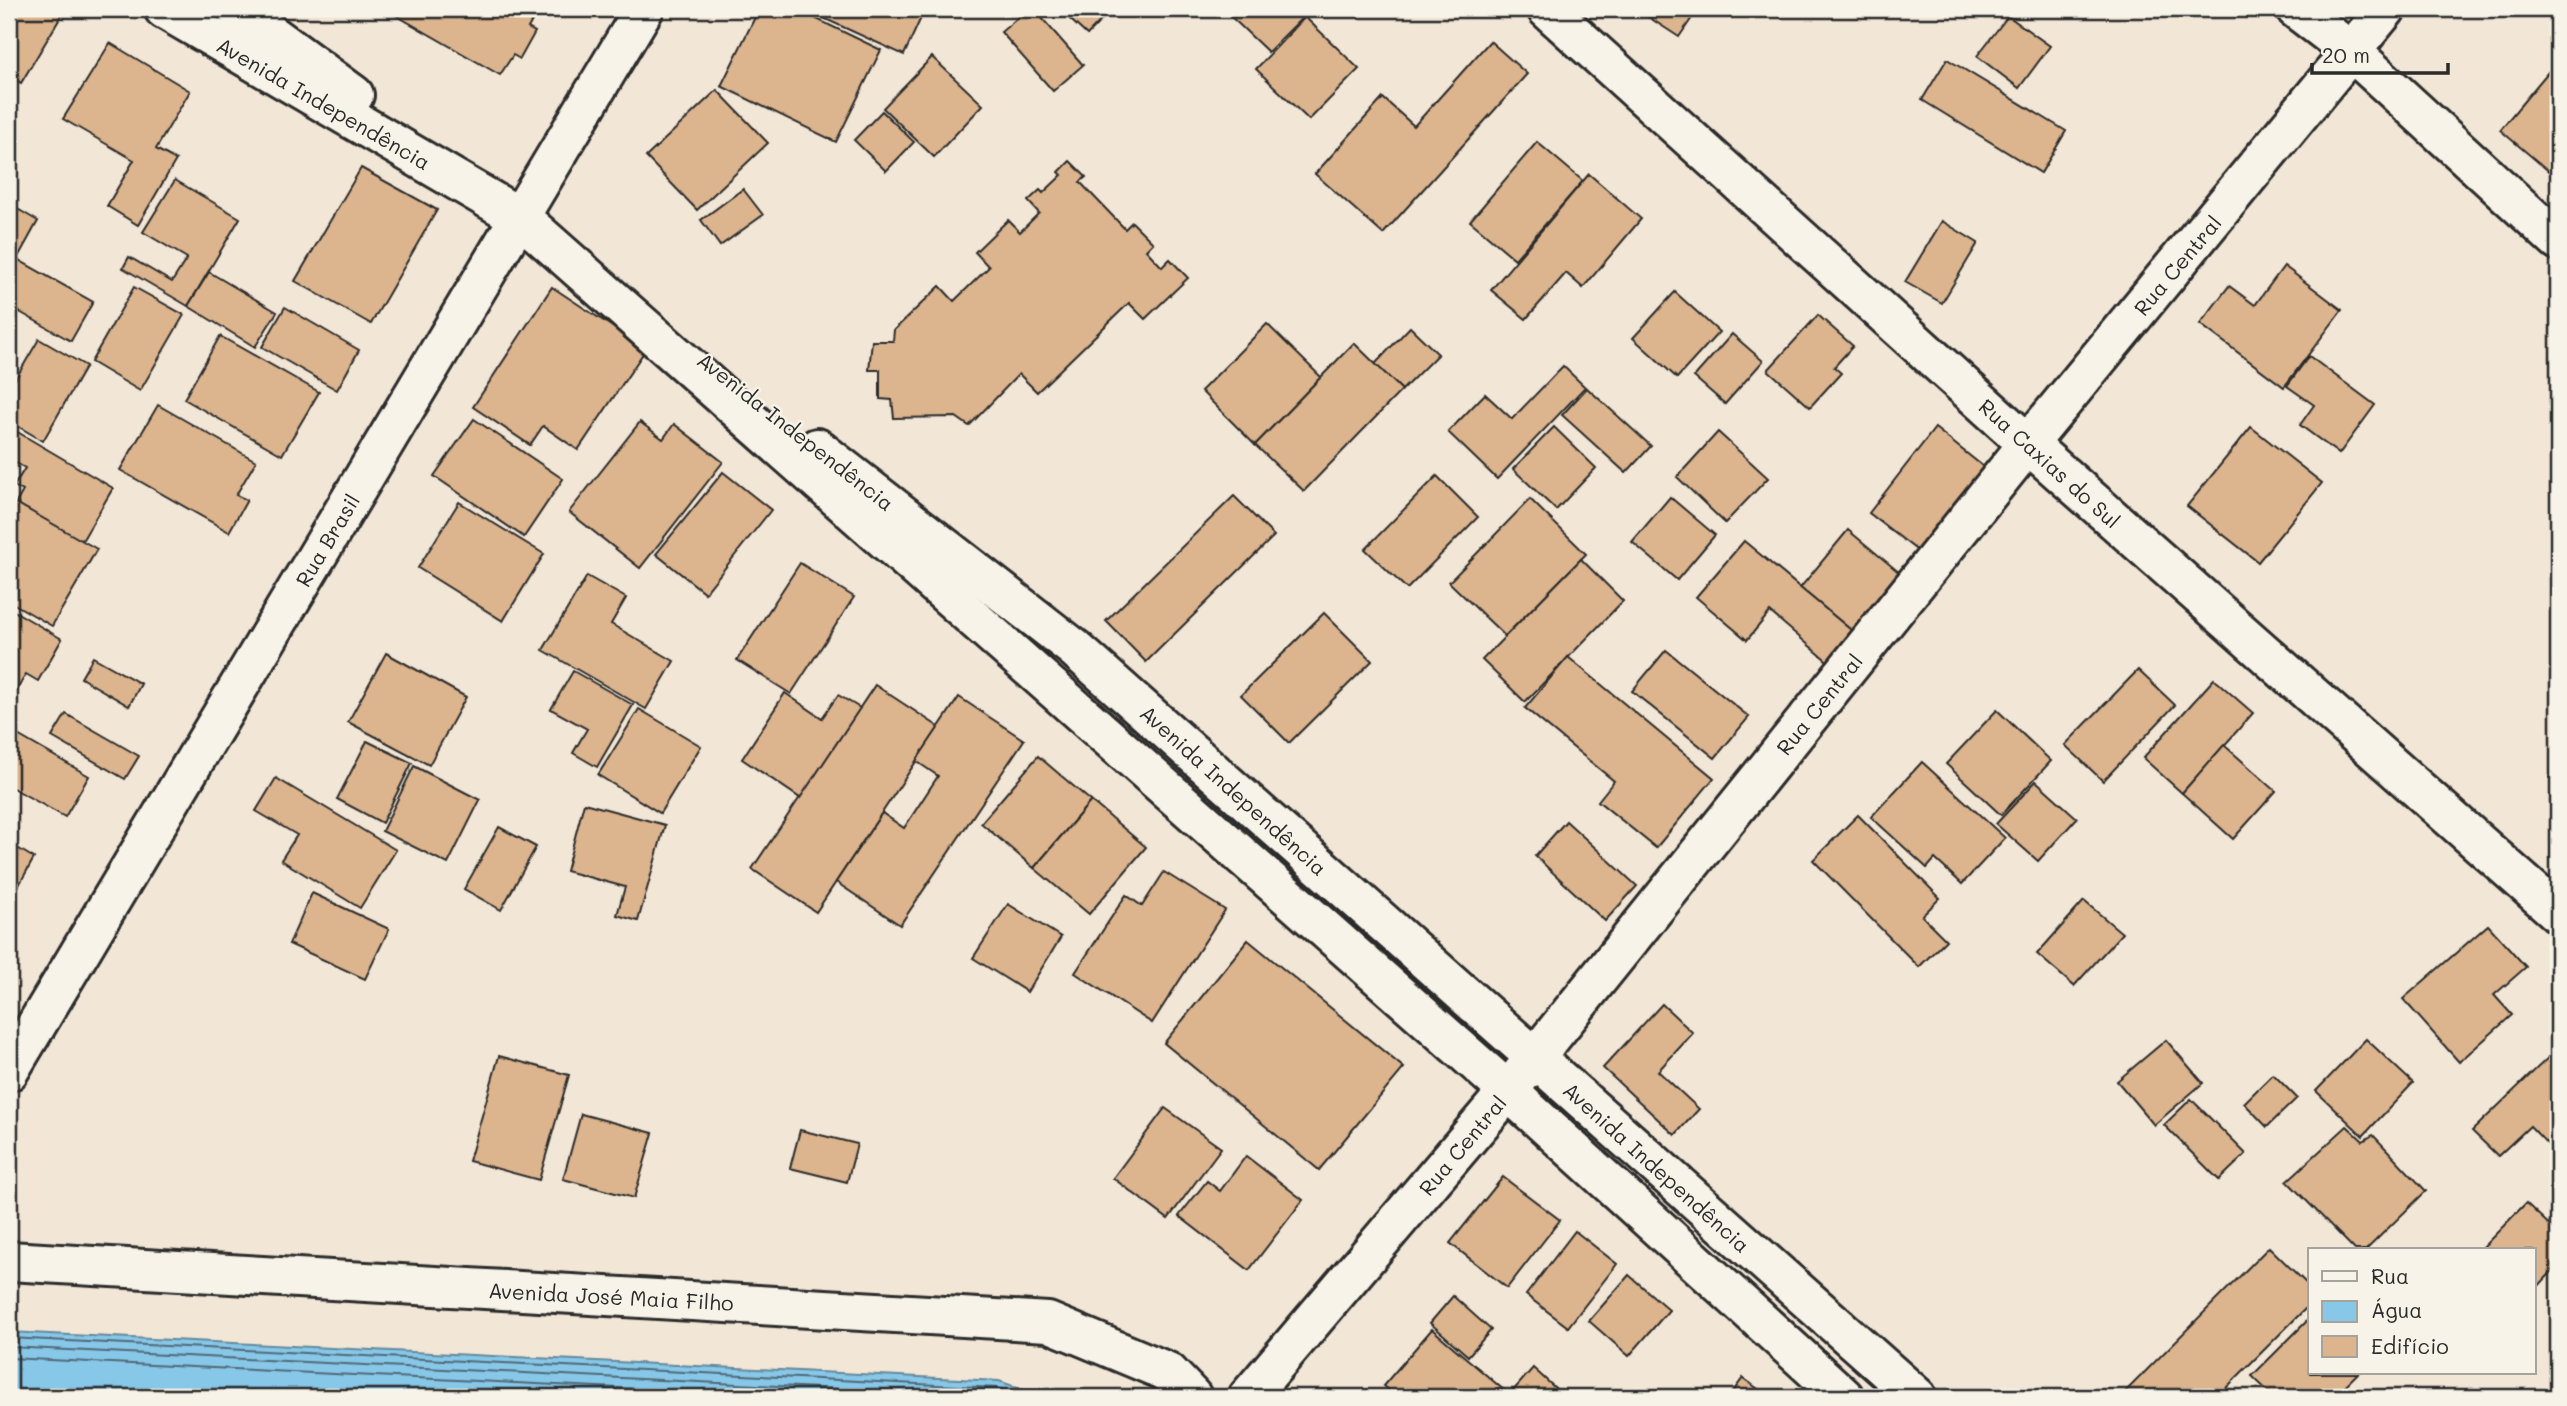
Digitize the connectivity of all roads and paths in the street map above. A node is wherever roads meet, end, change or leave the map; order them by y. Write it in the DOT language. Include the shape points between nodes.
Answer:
graph roads {
  1 [pos="164,9"];
  2 [pos="237,9"];
  3 [pos="644,9"];
  4 [pos="1547,9"];
  5 [pos="2296,9"];
  6 [pos="2386,9"];
  7 [pos="2352,52"];
  8 [pos="522,218"];
  9 [pos="2558,240"];
  10 [pos="2028,444"];
  11 [pos="1074,648"];
  12 [pos="1045,681"];
  13 [pos="2558,913"];
  14 [pos="19,1032"];
  15 [pos="1534,1058"];
  16 [pos="9,1071"];
  17 [pos="1508,1091"];
  18 [pos="9,1261"];
  19 [pos="1913,1396"];
  20 [pos="1192,1397"];
  21 [pos="1248,1397"];
  22 [pos="1844,1397"];
  1 -- 8 [label="street, Avenida Independência"];
  2 -- 8 [label="street, Avenida Independência"];
  3 -- 8 [label="street, Rua Brasil"];
  4 -- 10 [label="street, Rua Caxias do Sul"];
  5 -- 7 [label="street"];
  6 -- 7 [label="street, Rua Central"];
  7 -- 9 [label="street"];
  7 -- 10 [label="street, Rua Central"];
  8 -- 11 [label="street, Avenida Independência"];
  8 -- 12 [label="street, Avenida Independência"];
  8 -- 14 [label="street, Rua Brasil"];
  10 -- 13 [label="street, Rua Caxias do Sul"];
  10 -- 15 [label="street, Rua Central"];
  11 -- 12 [label="street"];
  11 -- 15 [label="street, Avenida Independência"];
  12 -- 17 [label="street, Avenida Independência"];
  14 -- 16 [label="street, Rua Brasil"];
  15 -- 17 [label="street, Rua Central"];
  15 -- 19 [label="street, Avenida Independência"];
  17 -- 21 [label="street, Rua Central"];
  17 -- 22 [label="street, Avenida Independência"];
  18 -- 20 [label="street, Avenida José Maia Filho" via="1048,1322 1168,1371"];
}
